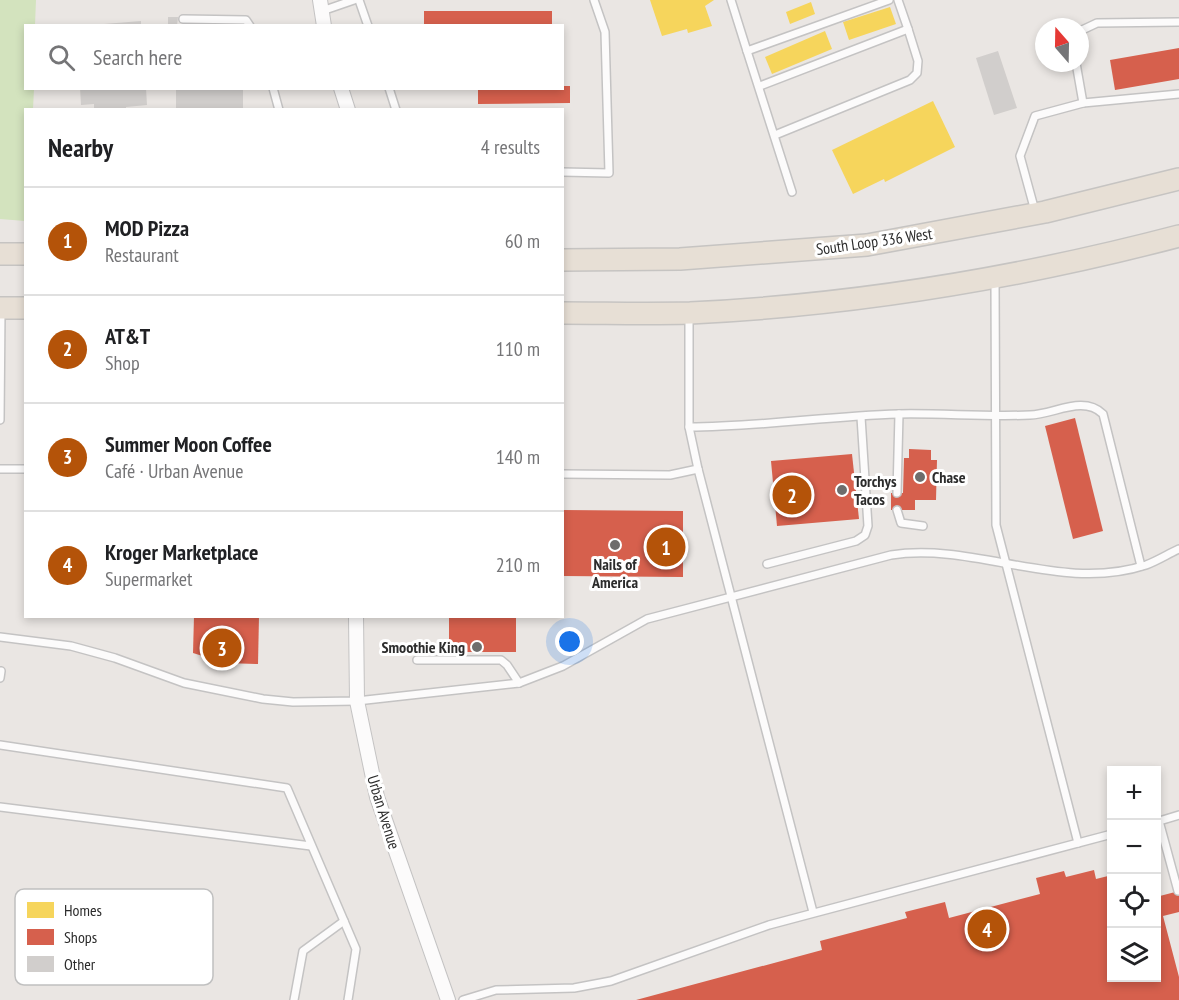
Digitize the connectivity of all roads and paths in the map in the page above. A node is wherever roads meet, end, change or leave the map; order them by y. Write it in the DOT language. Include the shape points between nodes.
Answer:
graph roads {
  1 [pos="354,0"];
  2 [pos="359,0"];
  3 [pos="594,0"];
  4 [pos="731,0"];
  5 [pos="889,0"];
  6 [pos="898,0"];
  7 [pos="321,6"];
  8 [pos="183,19"];
  9 [pos="1179,22"];
  10 [pos="249,24"];
  11 [pos="324,24"];
  12 [pos="367,24"];
  13 [pos="1089,27"];
  14 [pos="908,29"];
  15 [pos="747,51"];
  16 [pos="1078,72"];
  17 [pos="760,86"];
  18 [pos="274,90"];
  19 [pos="342,90"];
  20 [pos="389,90"];
  21 [pos="1179,94"];
  22 [pos="1083,103"];
  23 [pos="278,108"];
  24 [pos="347,108"];
  25 [pos="395,108"];
  26 [pos="775,135"];
  27 [pos="564,171"];
  28 [pos="1179,179"];
  29 [pos="792,192"];
  30 [pos="1036,213"];
  31 [pos="1179,236"];
  32 [pos="0,254"];
  33 [pos="24,254"];
  34 [pos="564,260"];
  35 [pos="995,279"];
  36 [pos="1,308"];
  37 [pos="24,308"];
  38 [pos="564,313"];
  39 [pos="689,313"];
  40 [pos="898,414"];
  41 [pos="995,416"];
  42 [pos="861,417"];
  43 [pos="0,420"];
  44 [pos="689,427"];
  45 [pos="0,469"];
  46 [pos="24,469"];
  47 [pos="698,469"];
  48 [pos="564,474"];
  49 [pos="897,493"];
  50 [pos="897,510"];
  51 [pos="923,526"];
  52 [pos="1179,549"];
  53 [pos="1005,563"];
  54 [pos="767,564"];
  55 [pos="1141,566"];
  56 [pos="731,597"];
  57 [pos="356,618"];
  58 [pos="0,637"];
  59 [pos="417,660"];
  60 [pos="519,683"];
  61 [pos="357,700"];
  62 [pos="0,745"];
  63 [pos="0,807"];
  64 [pos="1179,815"];
  65 [pos="1161,821"];
  66 [pos="1161,832"];
  67 [pos="1107,835"];
  68 [pos="1078,843"];
  69 [pos="311,846"];
  70 [pos="1178,891"];
  71 [pos="813,912"];
  72 [pos="344,921"];
  73 [pos="294,1000"];
  74 [pos="348,1000"];
  75 [pos="448,1000"];
  76 [pos="463,1000"];
  1 -- 7 [label="lane"];
  2 -- 12 [label="lane"];
  3 -- 27 [label="lane" via="604,32 609,173"];
  4 -- 15 [label="lane"];
  5 -- 15 [label="lane"];
  6 -- 14 [label="lane"];
  7 -- 11 [label="street"];
  8 -- 10 [label="lane" via="246,20"];
  9 -- 13 [label="lane" via="1097,23"];
  14 -- 17 [label="lane"];
  14 -- 26 [label="lane" via="919,67 910,80"];
  15 -- 17 [label="lane"];
  16 -- 22 [label="lane"];
  17 -- 26 [label="lane"];
  18 -- 23 [label="lane"];
  19 -- 24 [label="street"];
  20 -- 25 [label="lane"];
  21 -- 22 [label="lane"];
  22 -- 30 [label="lane" via="1035,116 1020,156"];
  26 -- 29 [label="lane"];
  28 -- 30 [label="main road, South Loop 336 West"];
  30 -- 34 [label="main road, South Loop 336 West" via="867,245 680,259"];
  31 -- 35 [label="main road"];
  32 -- 33 [label="main road"];
  35 -- 39 [label="main road" via="880,296"];
  35 -- 41 [label="lane"];
  36 -- 37 [label="main road"];
  36 -- 43 [label="lane"];
  38 -- 39 [label="main road"];
  39 -- 44 [label="lane"];
  40 -- 41 [label="lane"];
  40 -- 42 [label="lane"];
  40 -- 49 [label="lane"];
  41 -- 53 [label="lane" via="996,525"];
  41 -- 55 [label="lane" via="1034,415 1085,404 1103,414"];
  42 -- 44 [label="lane"];
  42 -- 54 [label="lane" via="868,526 865,535 856,541"];
  44 -- 47 [label="lane"];
  45 -- 46 [label="lane"];
  47 -- 48 [label="lane" via="670,475"];
  47 -- 56 [label="lane"];
  50 -- 51 [label="lane" via="901,523"];
  52 -- 55 [label="lane"];
  53 -- 55 [label="lane" via="1074,572"];
  53 -- 56 [label="lane" via="955,554 908,553"];
  53 -- 68 [label="lane"];
  56 -- 60 [label="lane" via="647,619 563,666"];
  56 -- 71 [label="lane"];
  57 -- 61 [label="street, Urban Avenue"];
  58 -- 61 [label="lane" via="71,646 184,683 263,699"];
  59 -- 60 [label="lane" via="501,660"];
  60 -- 61 [label="lane"];
  61 -- 75 [label="street, Urban Avenue" via="377,797"];
  62 -- 69 [label="lane" via="286,789"];
  63 -- 69 [label="lane"];
  64 -- 65 [label="lane"];
  66 -- 70 [label="lane"];
  67 -- 68 [label="lane"];
  68 -- 71 [label="lane"];
  69 -- 72 [label="lane"];
  71 -- 76 [label="lane" via="611,981 574,988 496,990"];
  72 -- 73 [label="lane" via="303,951"];
  72 -- 74 [label="lane" via="356,949"];
}
